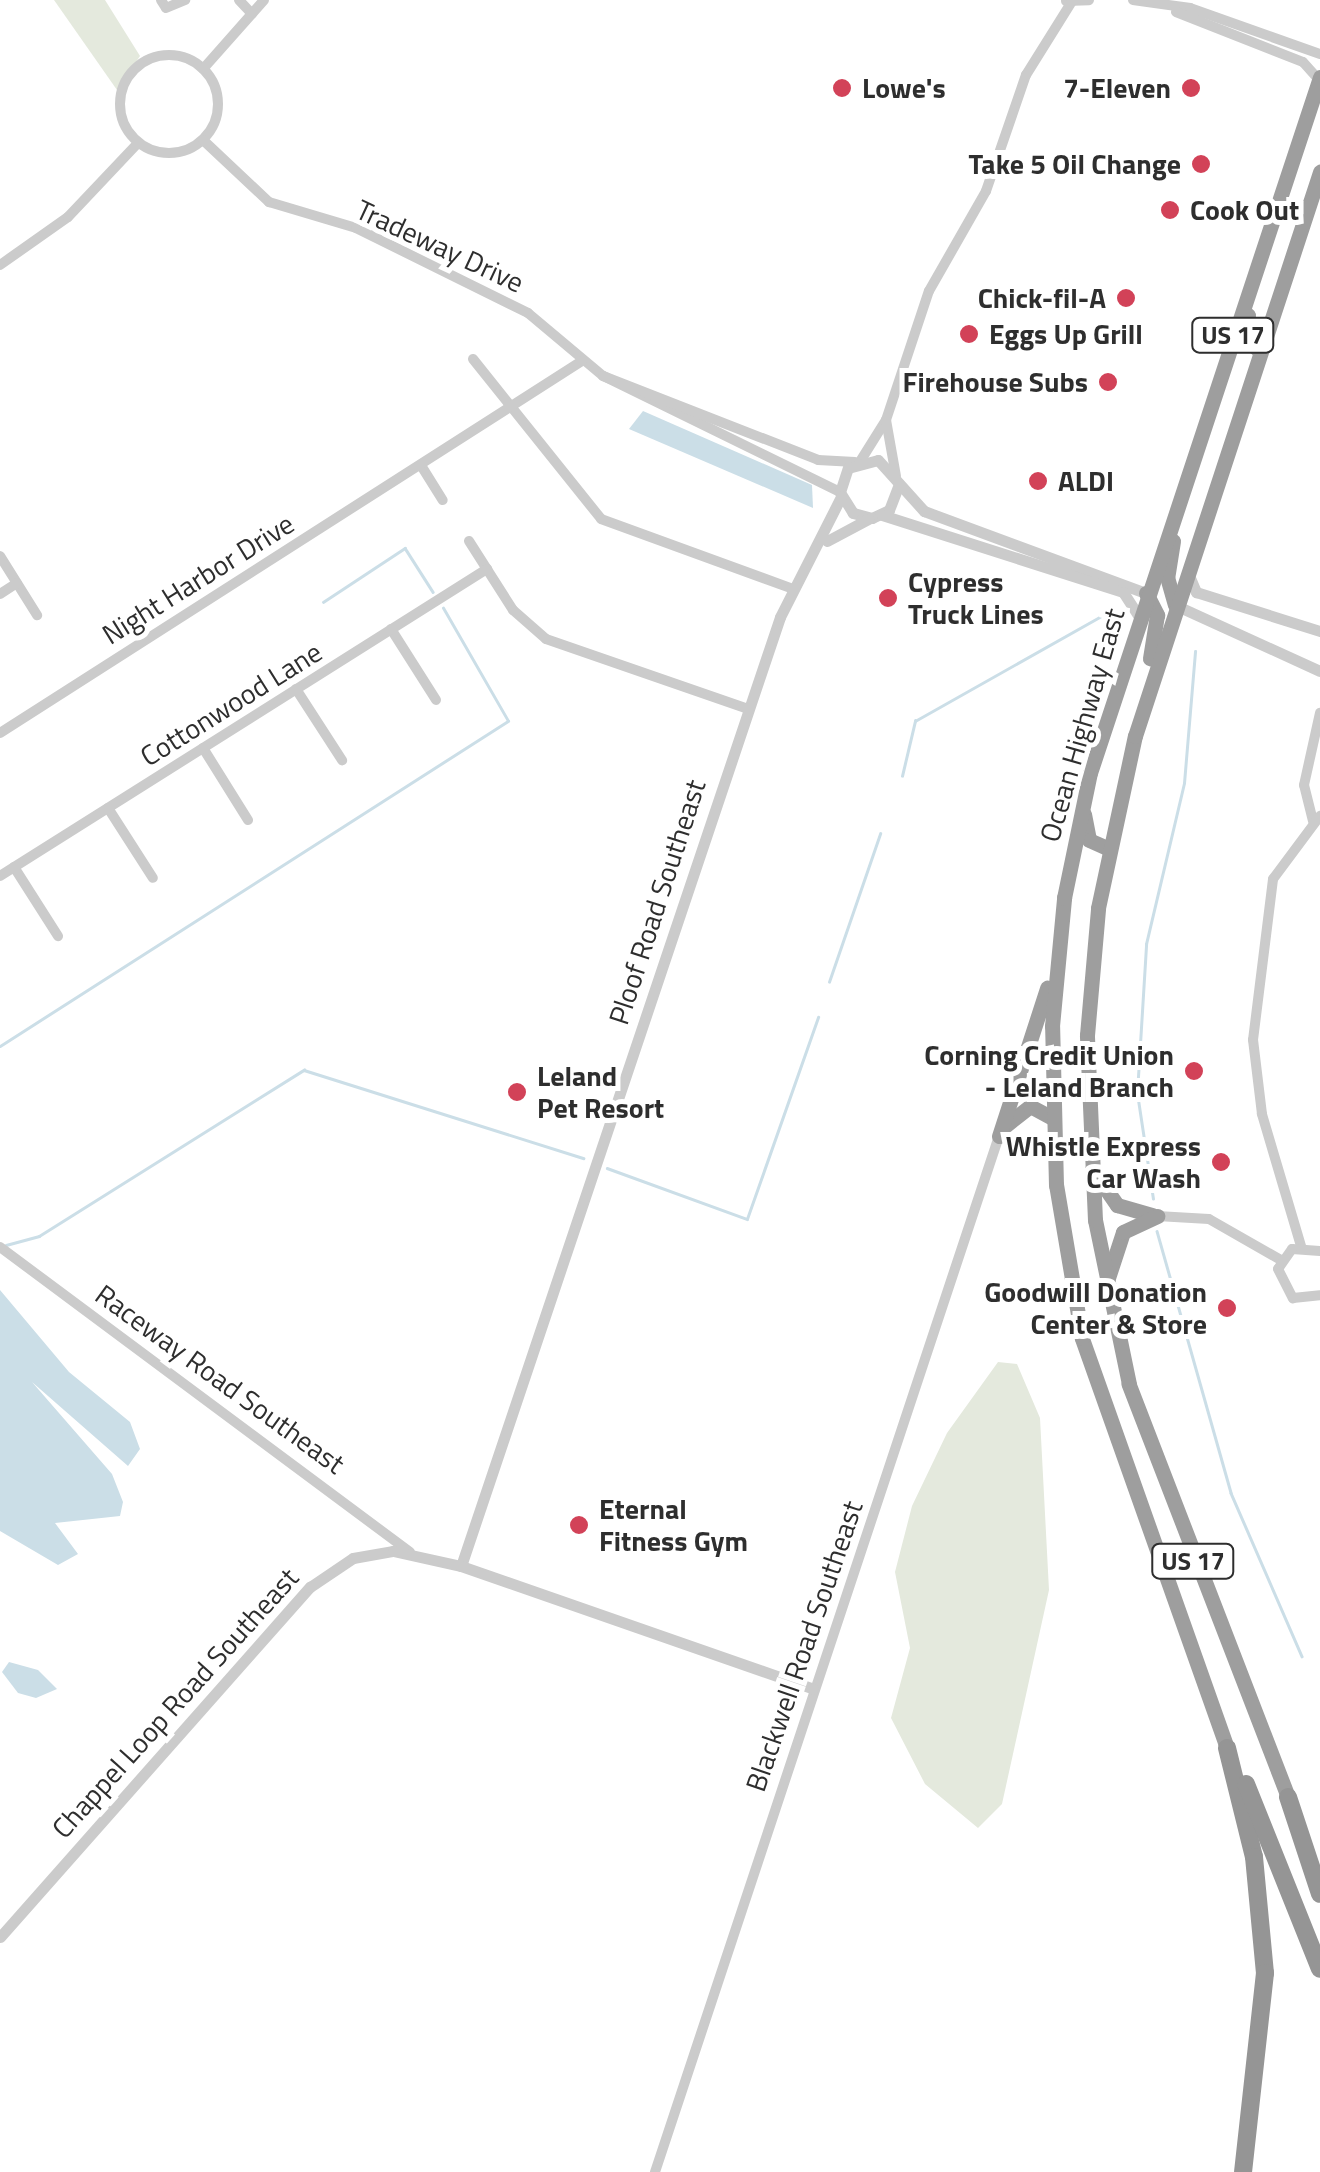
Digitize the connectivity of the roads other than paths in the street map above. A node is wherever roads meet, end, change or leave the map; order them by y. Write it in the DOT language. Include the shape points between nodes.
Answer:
graph roads {
  1 [pos="161,0"];
  2 [pos="186,0"];
  3 [pos="239,0"];
  4 [pos="264,0"];
  5 [pos="1089,0"];
  6 [pos="1133,0"];
  7 [pos="1068,2"];
  8 [pos="1178,6"];
  9 [pos="252,14"];
  10 [pos="1320,54"];
  11 [pos="203,69"];
  12 [pos="1319,79"];
  13 [pos="202,140"];
  14 [pos="138,143"];
  15 [pos="1320,172"];
  16 [pos="0,265"];
  17 [pos="1254,271"];
  18 [pos="1260,351"];
  19 [pos="474,359"];
  20 [pos="582,361"];
  21 [pos="1224,362"];
  22 [pos="603,376"];
  23 [pos="519,407"];
  24 [pos="1237,418"];
  25 [pos="886,420"];
  26 [pos="858,461"];
  27 [pos="422,467"];
  28 [pos="1188,468"];
  29 [pos="898,480"];
  30 [pos="841,495"];
  31 [pos="442,500"];
  32 [pos="877,517"];
  33 [pos="469,541"];
  34 [pos="820,546"];
  35 [pos="0,556"];
  36 [pos="486,569"];
  37 [pos="1186,570"];
  38 [pos="17,583"];
  39 [pos="791,588"];
  40 [pos="1146,592"];
  41 [pos="0,594"];
  42 [pos="1174,605"];
  43 [pos="38,616"];
  44 [pos="1139,616"];
  45 [pos="391,629"];
  46 [pos="1320,631"];
  47 [pos="1316,668"];
  48 [pos="296,689"];
  49 [pos="436,700"];
  50 [pos="748,709"];
  51 [pos="1320,712"];
  52 [pos="0,732"];
  53 [pos="1135,736"];
  54 [pos="203,748"];
  55 [pos="342,760"];
  56 [pos="1083,800"];
  57 [pos="108,808"];
  58 [pos="1316,819"];
  59 [pos="248,820"];
  60 [pos="1109,848"];
  61 [pos="14,867"];
  62 [pos="0,876"];
  63 [pos="153,878"];
  64 [pos="58,936"];
  65 [pos="1056,961"];
  66 [pos="1051,1117"];
  67 [pos="999,1136"];
  68 [pos="1088,1161"];
  69 [pos="1157,1216"];
  70 [pos="1301,1246"];
  71 [pos="0,1247"];
  72 [pos="1320,1252"];
  73 [pos="1280,1260"];
  74 [pos="1320,1295"];
  75 [pos="1107,1297"];
  76 [pos="410,1552"];
  77 [pos="462,1566"];
  78 [pos="812,1688"];
  79 [pos="1227,1748"];
  80 [pos="1288,1798"];
  81 [pos="1320,1870"];
  82 [pos="1320,1894"];
  83 [pos="0,1937"];
  84 [pos="1320,1970"];
  85 [pos="655,2172"];
  86 [pos="1243,2172"];
  1 -- 2 [label="street" via="166,8"];
  3 -- 9 [label="street"];
  4 -- 9 [label="street"];
  5 -- 7 [label="street"];
  6 -- 8 [label="street"];
  7 -- 25 [label="street" via="1026,75 986,191 933,282"];
  8 -- 10 [label="street"];
  8 -- 12 [label="street" via="1303,62"];
  9 -- 11 [label="street"];
  11 -- 13 [label="street" via="218,99"];
  11 -- 14 [label="street" via="163,55 133,70 120,100"];
  12 -- 17 [label="highway, Ocean Highway East / US 17"];
  13 -- 14 [label="street" via="178,152"];
  13 -- 20 [label="street, Tradeway Drive" via="269,202 356,228 471,292 528,312"];
  14 -- 16 [label="street" via="68,217"];
  15 -- 18 [label="highway, Ocean Highway East / US 17"];
  17 -- 18 [label="highway" via="1245,340"];
  17 -- 21 [label="highway, Ocean Highway East / US 17"];
  18 -- 24 [label="highway, Ocean Highway East / US 17"];
  19 -- 23 [label="street"];
  20 -- 22 [label="street, Tradeway Drive"];
  20 -- 23 [label="street, Night Harbor Drive"];
  21 -- 24 [label="highway" via="1242,372"];
  21 -- 28 [label="highway, Ocean Highway East / US 17"];
  22 -- 26 [label="street, Tradeway Drive" via="818,460"];
  22 -- 30 [label="street, Tradeway Drive"];
  23 -- 27 [label="street, Night Harbor Drive"];
  23 -- 39 [label="street" via="570,489 601,519"];
  24 -- 37 [label="highway, Ocean Highway East / US 17"];
  25 -- 26 [label="street"];
  25 -- 29 [label="street"];
  26 -- 29 [label="street" via="885,463"];
  26 -- 30 [label="street, Ploof Road Southeast"];
  27 -- 31 [label="street"];
  27 -- 52 [label="street, Night Harbor Drive"];
  28 -- 40 [label="highway, Ocean Highway East / US 17"];
  28 -- 42 [label="highway" via="1166,570"];
  29 -- 32 [label="street"];
  29 -- 40 [label="street" via="924,512"];
  30 -- 32 [label="street"];
  30 -- 34 [label="street, Ploof Road Southeast"];
  32 -- 34 [label="street, Ploof Road Southeast"];
  32 -- 44 [label="street" via="1123,592"];
  33 -- 36 [label="street"];
  34 -- 39 [label="street, Ploof Road Southeast"];
  35 -- 38 [label="street"];
  36 -- 45 [label="street, Cottonwood Lane"];
  36 -- 50 [label="street" via="546,639"];
  37 -- 42 [label="highway, Ocean Highway East / US 17"];
  37 -- 46 [label="street" via="1196,592"];
  38 -- 41 [label="street"];
  38 -- 43 [label="street"];
  39 -- 50 [label="street, Ploof Road Southeast"];
  40 -- 44 [label="highway, Ocean Highway East / US 17"];
  40 -- 53 [label="highway" via="1157,615"];
  42 -- 47 [label="street"];
  42 -- 53 [label="highway, Ocean Highway East / US 17"];
  44 -- 56 [label="highway, Ocean Highway East / US 17"];
  45 -- 48 [label="street, Cottonwood Lane"];
  45 -- 49 [label="street"];
  48 -- 54 [label="street, Cottonwood Lane"];
  48 -- 55 [label="street"];
  50 -- 77 [label="street, Ploof Road Southeast"];
  51 -- 58 [label="street" via="1304,785"];
  53 -- 60 [label="highway, Ocean Highway East / US 17"];
  54 -- 57 [label="street, Cottonwood Lane"];
  54 -- 59 [label="street"];
  56 -- 60 [label="highway" via="1086,836"];
  56 -- 65 [label="highway, Ocean Highway East / US 17"];
  57 -- 61 [label="street, Cottonwood Lane"];
  57 -- 63 [label="street"];
  58 -- 70 [label="street" via="1270,890 1253,1040 1262,1114"];
  60 -- 68 [label="highway, Ocean Highway East / US 17" via="1089,982"];
  61 -- 62 [label="street, Cottonwood Lane"];
  61 -- 64 [label="street"];
  65 -- 66 [label="highway, Ocean Highway East / US 17"];
  65 -- 67 [label="highway"];
  66 -- 67 [label="highway" via="1030,1106"];
  66 -- 79 [label="highway, Ocean Highway East / US 17" via="1067,1264 1093,1381"];
  67 -- 78 [label="street, Blackwell Road Southeast"];
  68 -- 69 [label="highway" via="1116,1206"];
  68 -- 75 [label="highway, Ocean Highway East / US 17"];
  69 -- 73 [label="street" via="1209,1219"];
  69 -- 75 [label="highway" via="1115,1244"];
  70 -- 72 [label="street"];
  70 -- 73 [label="street"];
  71 -- 76 [label="street, Raceway Road Southeast"];
  73 -- 74 [label="street" via="1285,1292"];
  75 -- 80 [label="highway, Ocean Highway East / US 17" via="1161,1479"];
  76 -- 77 [label="street, Chappel Loop Road Southeast"];
  76 -- 83 [label="street, Chappel Loop Road Southeast" via="354,1558 310,1587"];
  77 -- 78 [label="street, Chappel Loop Road Southeast"];
  78 -- 85 [label="street, Blackwell Road Southeast"];
  79 -- 84 [label="highway, US 17"];
  79 -- 86 [label="highway" via="1254,1857 1266,1973"];
  80 -- 81 [label="highway"];
  80 -- 82 [label="highway, US 17"];
}
